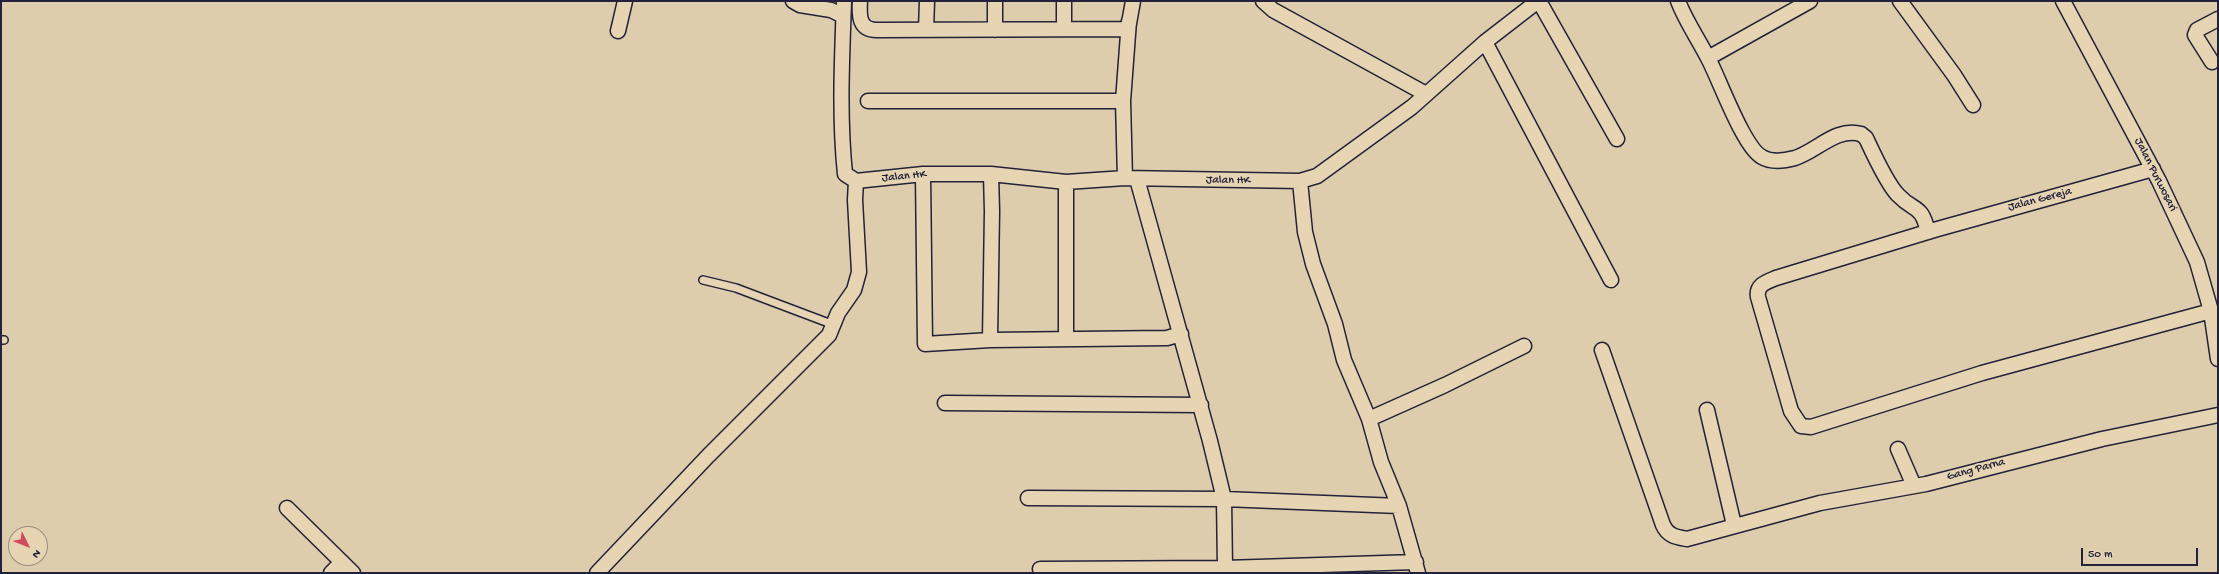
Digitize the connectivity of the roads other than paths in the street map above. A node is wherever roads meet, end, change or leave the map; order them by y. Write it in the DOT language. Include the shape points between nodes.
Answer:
graph roads {
  1 [pos="624,1"];
  2 [pos="793,1"];
  3 [pos="844,1"];
  4 [pos="860,1"];
  5 [pos="927,1"];
  6 [pos="995,1"];
  7 [pos="1064,1"];
  8 [pos="1129,1"];
  9 [pos="1133,1"];
  10 [pos="1263,1"];
  11 [pos="1538,1"];
  12 [pos="1678,1"];
  13 [pos="1810,1"];
  14 [pos="1900,1"];
  15 [pos="2067,2"];
  16 [pos="844,16"];
  17 [pos="2218,20"];
  18 [pos="1064,29"];
  19 [pos="1128,29"];
  20 [pos="926,30"];
  21 [pos="995,30"];
  22 [pos="618,31"];
  23 [pos="1485,42"];
  24 [pos="1708,58"];
  25 [pos="2212,62"];
  26 [pos="1426,94"];
  27 [pos="868,101"];
  28 [pos="1123,101"];
  29 [pos="1973,105"];
  30 [pos="1617,139"];
  31 [pos="2153,169"];
  32 [pos="923,174"];
  33 [pos="991,174"];
  34 [pos="1131,179"];
  35 [pos="856,181"];
  36 [pos="1066,182"];
  37 [pos="1300,182"];
  38 [pos="1928,232"];
  39 [pos="703,280"];
  40 [pos="1611,280"];
  41 [pos="2211,311"];
  42 [pos="834,325"];
  43 [pos="1181,334"];
  44 [pos="1066,339"];
  45 [pos="990,340"];
  46 [pos="1524,346"];
  47 [pos="1602,350"];
  48 [pos="2218,359"];
  49 [pos="945,403"];
  50 [pos="1201,405"];
  51 [pos="1707,410"];
  52 [pos="2218,415"];
  53 [pos="1369,419"];
  54 [pos="1898,449"];
  55 [pos="1914,486"];
  56 [pos="1028,498"];
  57 [pos="1224,499"];
  58 [pos="1399,506"];
  59 [pos="287,508"];
  60 [pos="1734,525"];
  61 [pos="342,562"];
  62 [pos="1226,568"];
  63 [pos="1417,568"];
  64 [pos="1040,569"];
  65 [pos="331,573"];
  66 [pos="353,573"];
  67 [pos="597,573"];
  1 -- 22 [label="street"];
  2 -- 16 [label="street" via="800,5 831,10"];
  3 -- 16 [label="street"];
  4 -- 20 [label="street" via="859,18 870,30"];
  5 -- 20 [label="street"];
  6 -- 21 [label="street"];
  7 -- 18 [label="street"];
  8 -- 19 [label="street"];
  9 -- 19 [label="street"];
  10 -- 26 [label="street" via="1273,10"];
  11 -- 23 [label="street, Jalan HK"];
  11 -- 30 [label="street"];
  12 -- 24 [label="street"];
  13 -- 24 [label="street"];
  14 -- 29 [label="street"];
  15 -- 31 [label="street, Jalan Purwosari"];
  16 -- 35 [label="street" via="842,145 845,174"];
  17 -- 25 [label="street" via="2197,30 2195,35"];
  18 -- 19 [label="street"];
  18 -- 21 [label="street"];
  19 -- 28 [label="street"];
  20 -- 21 [label="street"];
  23 -- 26 [label="street, Jalan HK"];
  23 -- 40 [label="street"];
  24 -- 38 [label="street" via="1752,148 1762,157 1784,161 1844,134 1861,134 1866,138 1897,195 1925,216"];
  26 -- 37 [label="street, Jalan HK" via="1366,142 1323,172"];
  27 -- 28 [label="street"];
  28 -- 34 [label="street"];
  31 -- 38 [label="street, Jalan Gereja"];
  31 -- 41 [label="street, Jalan Purwosari" via="2197,262"];
  32 -- 33 [label="street, Jalan HK"];
  32 -- 35 [label="street, Jalan HK"];
  32 -- 45 [label="street" via="925,344"];
  33 -- 36 [label="street, Jalan HK"];
  33 -- 45 [label="street"];
  34 -- 36 [label="street, Jalan HK"];
  34 -- 37 [label="street, Jalan HK"];
  34 -- 43 [label="street"];
  35 -- 42 [label="street" via="859,272 854,290 838,313"];
  36 -- 44 [label="street"];
  37 -- 53 [label="street" via="1305,232 1313,264 1352,381"];
  38 -- 41 [label="street, Jalan Gereja" via="1776,278 1761,285 1757,291 1791,411 1801,426 1811,427 1826,423 1982,373"];
  39 -- 42 [label="lane" via="736,288"];
  41 -- 48 [label="street, Jalan Purwosari"];
  42 -- 67 [label="street" via="829,335 708,456"];
  43 -- 44 [label="street" via="1167,338"];
  43 -- 50 [label="street"];
  44 -- 45 [label="street"];
  46 -- 53 [label="street"];
  47 -- 60 [label="street, Gang Parna" via="1666,532 1675,537 1687,538"];
  49 -- 50 [label="street"];
  50 -- 57 [label="street"];
  51 -- 60 [label="street"];
  52 -- 55 [label="street, Gang Parna" via="2102,439"];
  53 -- 58 [label="street" via="1381,462"];
  54 -- 55 [label="street"];
  55 -- 60 [label="street, Gang Parna" via="1820,503"];
  56 -- 57 [label="street"];
  57 -- 58 [label="street"];
  57 -- 62 [label="street"];
  58 -- 63 [label="street"];
  59 -- 61 [label="street"];
  61 -- 65 [label="street"];
  61 -- 66 [label="street"];
  62 -- 63 [label="street"];
  62 -- 64 [label="street"];
}
